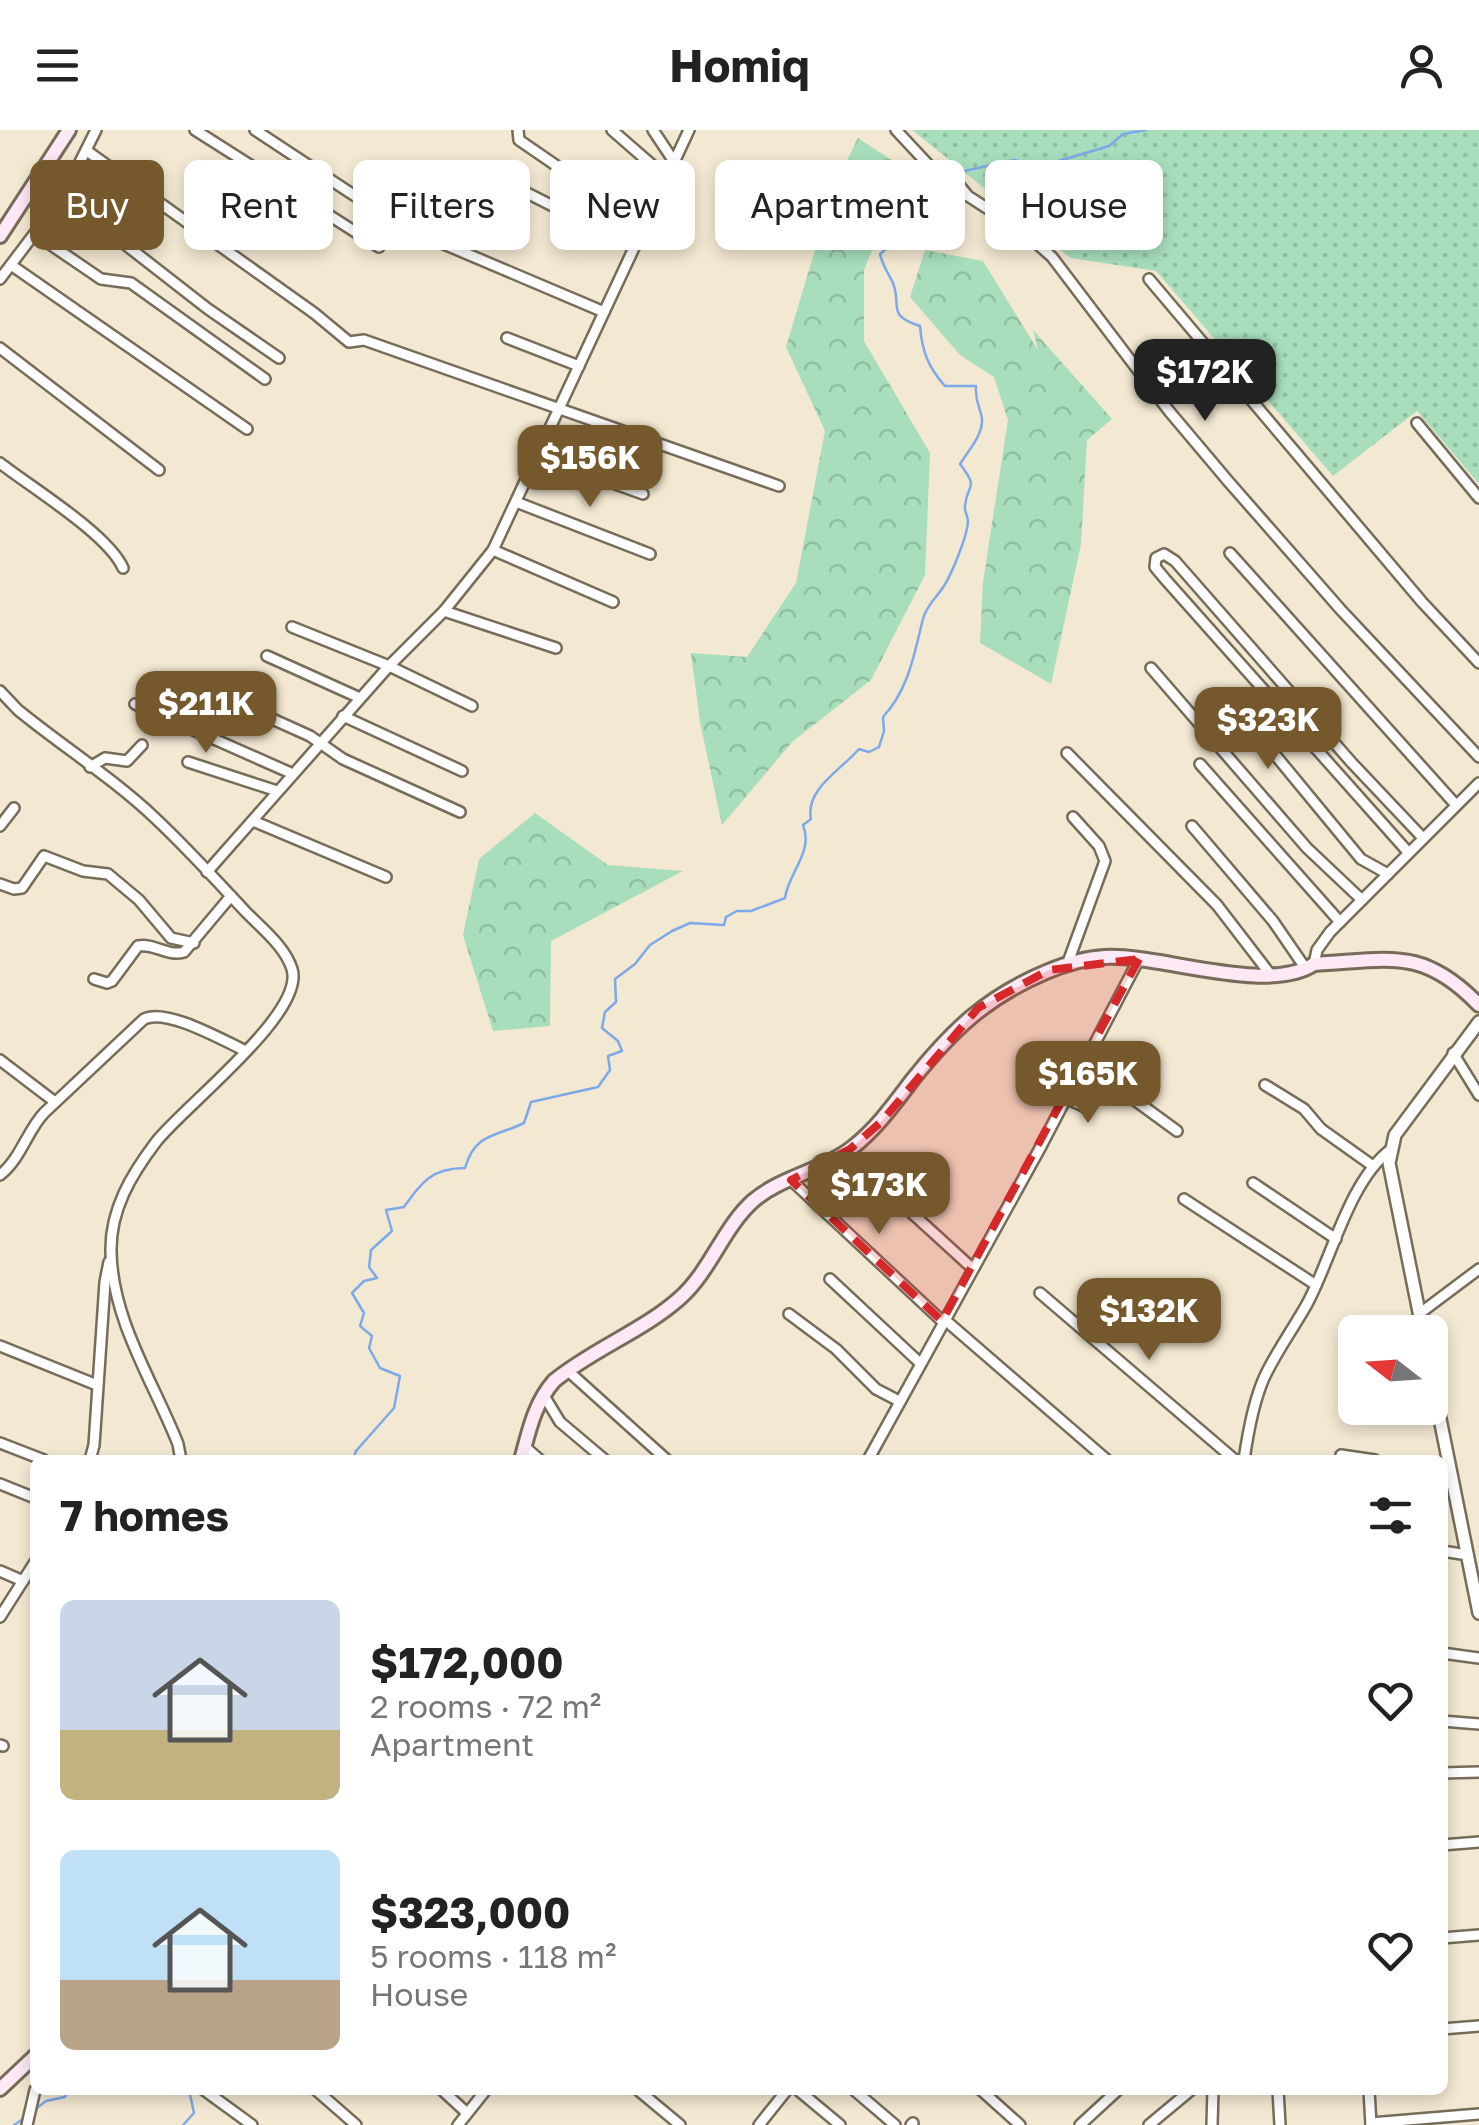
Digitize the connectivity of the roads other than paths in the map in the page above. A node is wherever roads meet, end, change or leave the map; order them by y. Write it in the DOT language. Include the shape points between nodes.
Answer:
graph roads {
  1 [pos="96,130"];
  2 [pos="195,130"];
  3 [pos="255,130"];
  4 [pos="518,130"];
  5 [pos="612,130"];
  6 [pos="653,130"];
  7 [pos="689,130"];
  8 [pos="896,130"];
  9 [pos="62,132"];
  10 [pos="86,151"];
  11 [pos="81,160"];
  12 [pos="646,160"];
  13 [pos="673,160"];
  14 [pos="550,164"];
  15 [pos="353,230"];
  16 [pos="0,236"];
  17 [pos="30,241"];
  18 [pos="59,250"];
  19 [pos="133,250"];
  20 [pos="633,250"];
  21 [pos="11,265"];
  22 [pos="0,279"];
  23 [pos="1149,279"];
  24 [pos="604,312"];
  25 [pos="507,338"];
  26 [pos="0,348"];
  27 [pos="278,358"];
  28 [pos="579,366"];
  29 [pos="265,380"];
  30 [pos="561,410"];
  31 [pos="1416,424"];
  32 [pos="247,429"];
  33 [pos="538,456"];
  34 [pos="0,463"];
  35 [pos="158,470"];
  36 [pos="779,486"];
  37 [pos="643,494"];
  38 [pos="1479,498"];
  39 [pos="516,502"];
  40 [pos="493,550"];
  41 [pos="1230,553"];
  42 [pos="650,554"];
  43 [pos="123,568"];
  44 [pos="613,602"];
  45 [pos="444,611"];
  46 [pos="292,627"];
  47 [pos="556,648"];
  48 [pos="267,656"];
  49 [pos="1479,664"];
  50 [pos="389,666"];
  51 [pos="1150,668"];
  52 [pos="0,691"];
  53 [pos="360,698"];
  54 [pos="228,699"];
  55 [pos="134,704"];
  56 [pos="472,706"];
  57 [pos="343,716"];
  58 [pos="1238,727"];
  59 [pos="318,744"];
  60 [pos="142,745"];
  61 [pos="1067,753"];
  62 [pos="1479,758"];
  63 [pos="188,762"];
  64 [pos="1200,764"];
  65 [pos="90,768"];
  66 [pos="462,771"];
  67 [pos="292,774"];
  68 [pos="1479,783"];
  69 [pos="277,791"];
  70 [pos="1456,806"];
  71 [pos="14,808"];
  72 [pos="460,812"];
  73 [pos="1073,817"];
  74 [pos="253,821"];
  75 [pos="0,826"];
  76 [pos="1192,826"];
  77 [pos="1422,837"];
  78 [pos="1408,852"];
  79 [pos="207,872"];
  80 [pos="1388,874"];
  81 [pos="386,876"];
  82 [pos="0,884"];
  83 [pos="231,896"];
  84 [pos="1362,900"];
  85 [pos="1340,922"];
  86 [pos="194,943"];
  87 [pos="1138,959"];
  88 [pos="1067,964"];
  89 [pos="1310,966"];
  90 [pos="1270,974"];
  91 [pos="94,978"];
  92 [pos="1479,1005"];
  93 [pos="1479,1022"];
  94 [pos="246,1051"];
  95 [pos="1453,1053"];
  96 [pos="0,1060"];
  97 [pos="1084,1063"];
  98 [pos="1265,1085"];
  99 [pos="1479,1095"];
  100 [pos="1094,1096"];
  101 [pos="1066,1098"];
  102 [pos="55,1102"];
  103 [pos="1176,1131"];
  104 [pos="1390,1150"];
  105 [pos="1373,1166"];
  106 [pos="0,1175"];
  107 [pos="790,1180"];
  108 [pos="1252,1183"];
  109 [pos="1184,1199"];
  110 [pos="902,1204"];
  111 [pos="1336,1239"];
  112 [pos="111,1255"];
  113 [pos="972,1268"];
  114 [pos="1479,1269"];
  115 [pos="830,1279"];
  116 [pos="1316,1285"];
  117 [pos="1040,1294"];
  118 [pos="789,1314"];
  119 [pos="1419,1314"];
  120 [pos="943,1320"];
  121 [pos="0,1346"];
  122 [pos="920,1363"];
  123 [pos="568,1370"];
  124 [pos="97,1384"];
  125 [pos="542,1394"];
  126 [pos="899,1401"];
  127 [pos="1439,1425"];
  128 [pos="0,1444"];
  129 [pos="523,1454"];
  130 [pos="30,1455"];
  131 [pos="90,1455"];
  132 [pos="179,1455"];
  133 [pos="599,1455"];
  134 [pos="662,1455"];
  135 [pos="874,1455"];
  136 [pos="1101,1455"];
  137 [pos="1229,1455"];
  138 [pos="1245,1455"];
  139 [pos="1444,1455"];
  140 [pos="1448,1474"];
  141 [pos="0,1484"];
  142 [pos="30,1496"];
  143 [pos="1448,1553"];
  144 [pos="1468,1555"];
  145 [pos="30,1570"];
  146 [pos="0,1572"];
  147 [pos="23,1581"];
  148 [pos="1479,1613"];
  149 [pos="0,1616"];
  150 [pos="1448,1655"];
  151 [pos="1479,1658"];
  152 [pos="1448,1721"];
  153 [pos="1479,1724"];
  154 [pos="1479,1772"];
  155 [pos="1448,1773"];
  156 [pos="1479,1842"];
  157 [pos="1448,1845"];
  158 [pos="1479,1934"];
  159 [pos="1448,1937"];
  160 [pos="1479,2026"];
  161 [pos="1448,2029"];
  162 [pos="30,2061"];
  163 [pos="0,2089"];
  164 [pos="34,2095"];
  165 [pos="211,2095"];
  166 [pos="322,2095"];
  167 [pos="447,2095"];
  168 [pos="482,2095"];
  169 [pos="644,2095"];
  170 [pos="783,2095"];
  171 [pos="804,2095"];
  172 [pos="860,2095"];
  173 [pos="987,2095"];
  174 [pos="1109,2095"];
  175 [pos="1185,2095"];
  176 [pos="1212,2095"];
  177 [pos="1278,2095"];
  178 [pos="1369,2095"];
  179 [pos="467,2114"];
  180 [pos="1479,2114"];
  181 [pos="27,2123"];
  182 [pos="1371,2124"];
  183 [pos="252,2125"];
  184 [pos="356,2125"];
  185 [pos="458,2125"];
  186 [pos="680,2125"];
  187 [pos="758,2125"];
  188 [pos="840,2125"];
  189 [pos="895,2125"];
  190 [pos="1020,2125"];
  191 [pos="1080,2125"];
  192 [pos="1149,2125"];
  193 [pos="1212,2125"];
  194 [pos="1280,2125"];
  1 -- 10 [label="street"];
  2 -- 15 [label="street"];
  3 -- 24 [label="street" via="400,225"];
  4 -- 14 [label="street" via="519,140"];
  5 -- 12 [label="street"];
  6 -- 13 [label="street"];
  7 -- 13 [label="street"];
  8 -- 62 [label="street" via="938,175 954,179 1052,258 1228,482"];
  9 -- 16 [label="main road"];
  10 -- 11 [label="street"];
  10 -- 30 [label="street" via="349,342 364,340"];
  17 -- 21 [label="street"];
  18 -- 29 [label="street" via="101,280 131,283"];
  19 -- 27 [label="street"];
  20 -- 24 [label="street"];
  21 -- 22 [label="street"];
  21 -- 32 [label="street"];
  23 -- 49 [label="street"];
  24 -- 28 [label="street"];
  25 -- 28 [label="street"];
  26 -- 35 [label="street"];
  28 -- 30 [label="street"];
  30 -- 33 [label="street"];
  30 -- 36 [label="street"];
  31 -- 38 [label="street"];
  33 -- 37 [label="street"];
  33 -- 39 [label="street"];
  34 -- 43 [label="street" via="96,536"];
  39 -- 40 [label="street"];
  39 -- 42 [label="street"];
  40 -- 44 [label="street"];
  40 -- 45 [label="street"];
  41 -- 70 [label="street"];
  45 -- 47 [label="street"];
  45 -- 50 [label="street"];
  46 -- 50 [label="street"];
  48 -- 53 [label="street"];
  50 -- 53 [label="street"];
  50 -- 56 [label="street"];
  51 -- 84 [label="street" via="1307,848"];
  52 -- 65 [label="street"];
  53 -- 57 [label="street"];
  54 -- 59 [label="street"];
  55 -- 67 [label="street"];
  57 -- 59 [label="street"];
  57 -- 66 [label="street"];
  58 -- 80 [label="street" via="1248,722 1361,859"];
  59 -- 67 [label="street"];
  59 -- 72 [label="street"];
  60 -- 65 [label="street" via="126,761 105,758"];
  61 -- 90 [label="street" via="1217,905"];
  63 -- 69 [label="street"];
  64 -- 85 [label="street"];
  65 -- 79 [label="street" via="154,816"];
  67 -- 69 [label="street"];
  68 -- 70 [label="street"];
  69 -- 74 [label="street"];
  70 -- 77 [label="street"];
  71 -- 75 [label="street"];
  73 -- 88 [label="street" via="1105,861"];
  74 -- 79 [label="street"];
  74 -- 81 [label="street"];
  76 -- 89 [label="street"];
  77 -- 78 [label="street"];
  77 -- 78 [label="street" via="1175,561 1164,554 1156,558 1154,567 1165,580"];
  78 -- 80 [label="street"];
  79 -- 83 [label="street"];
  80 -- 84 [label="street"];
  82 -- 86 [label="street" via="22,888 44,856 103,872 171,938"];
  83 -- 86 [label="street"];
  83 -- 94 [label="street" via="286,955 294,978 286,1004"];
  84 -- 85 [label="street"];
  85 -- 89 [label="street"];
  86 -- 91 [label="street" via="177,954 138,946 112,981"];
  87 -- 88 [label="main road"];
  87 -- 90 [label="main road"];
  87 -- 97 [label="street"];
  88 -- 107 [label="main road" via="978,1008 880,1122 850,1149"];
  89 -- 90 [label="main road"];
  89 -- 92 [label="main road" via="1414,960 1457,982"];
  93 -- 95 [label="street"];
  94 -- 102 [label="street" via="150,1015"];
  94 -- 112 [label="street" via="157,1140 132,1177 118,1205"];
  95 -- 99 [label="street"];
  95 -- 104 [label="street"];
  96 -- 102 [label="street"];
  97 -- 101 [label="street"];
  97 -- 103 [label="street"];
  98 -- 105 [label="street"];
  100 -- 101 [label="street" via="1085,1107"];
  101 -- 113 [label="street"];
  102 -- 106 [label="street"];
  104 -- 105 [label="street"];
  104 -- 119 [label="street"];
  105 -- 111 [label="street"];
  107 -- 120 [label="street"];
  107 -- 123 [label="main road" via="753,1201 677,1301"];
  108 -- 111 [label="street"];
  109 -- 116 [label="street"];
  110 -- 113 [label="street"];
  111 -- 116 [label="street"];
  112 -- 124 [label="street"];
  112 -- 132 [label="street" via="130,1336"];
  113 -- 120 [label="street"];
  114 -- 119 [label="street"];
  115 -- 122 [label="street"];
  116 -- 138 [label="street" via="1264,1379"];
  117 -- 137 [label="street"];
  118 -- 126 [label="street"];
  120 -- 122 [label="street"];
  120 -- 136 [label="street"];
  121 -- 124 [label="street"];
  122 -- 126 [label="street"];
  123 -- 125 [label="main road"];
  123 -- 134 [label="street"];
  124 -- 131 [label="street"];
  125 -- 129 [label="main road"];
  125 -- 133 [label="street" via="560,1422"];
  126 -- 135 [label="street"];
  127 -- 139 [label="street"];
  128 -- 130 [label="street"];
  140 -- 144 [label="street"];
  141 -- 142 [label="street"];
  143 -- 144 [label="street"];
  144 -- 148 [label="street"];
  145 -- 147 [label="street"];
  146 -- 147 [label="street"];
  147 -- 149 [label="street"];
  150 -- 151 [label="street"];
  152 -- 153 [label="street"];
  154 -- 155 [label="street"];
  156 -- 157 [label="street"];
  158 -- 159 [label="street"];
  160 -- 161 [label="street"];
  162 -- 163 [label="main road"];
  164 -- 181 [label="street"];
  165 -- 183 [label="street"];
  166 -- 184 [label="street"];
  167 -- 179 [label="street"];
  168 -- 179 [label="street"];
  169 -- 186 [label="street"];
  170 -- 187 [label="street"];
  171 -- 188 [label="street"];
  172 -- 189 [label="street"];
  173 -- 190 [label="street"];
  174 -- 191 [label="street"];
  175 -- 192 [label="street"];
  176 -- 193 [label="street"];
  177 -- 194 [label="street"];
  178 -- 182 [label="street"];
  179 -- 185 [label="street"];
  180 -- 182 [label="street"];
}
